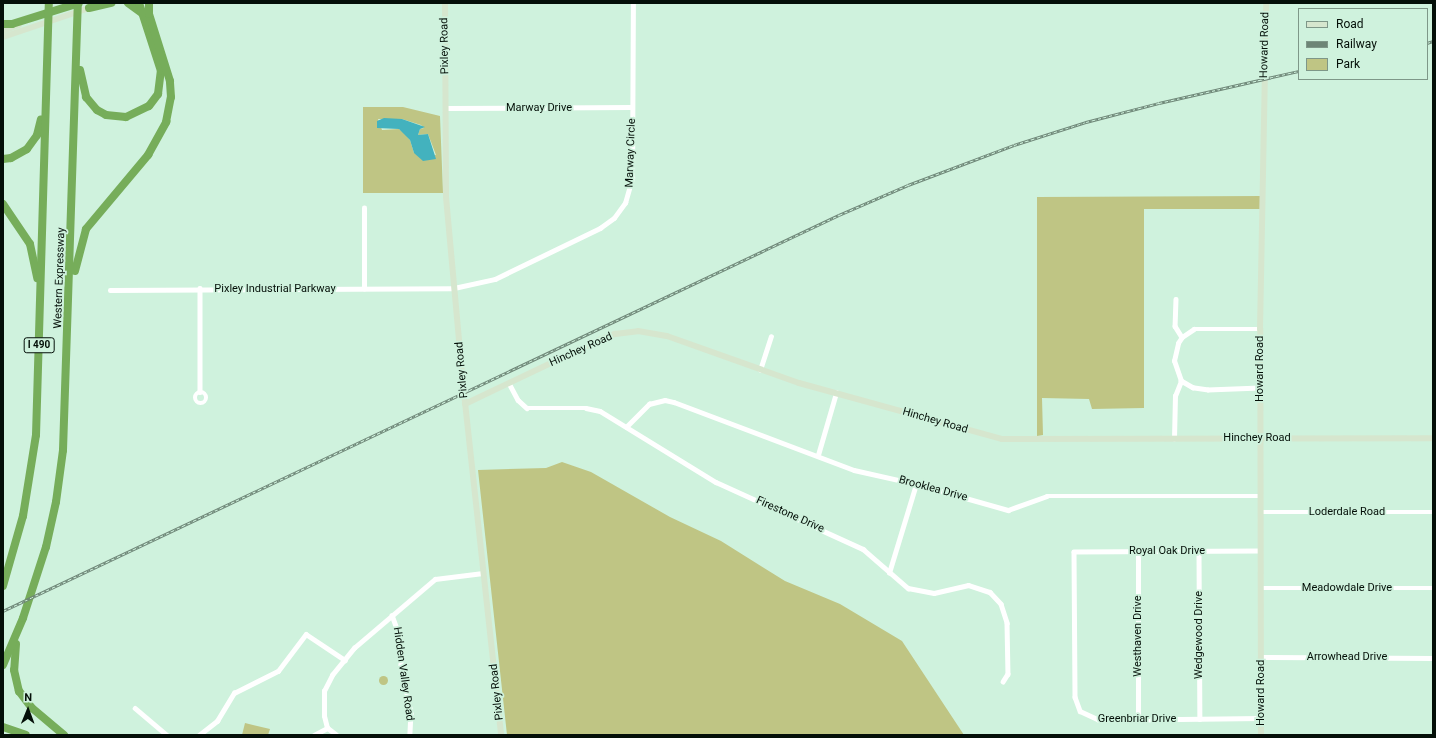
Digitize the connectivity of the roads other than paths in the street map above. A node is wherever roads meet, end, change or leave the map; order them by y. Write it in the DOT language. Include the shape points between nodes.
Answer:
graph roads {
  1 [pos="49,3"];
  2 [pos="103,3"];
  3 [pos="111,3"];
  4 [pos="128,3"];
  5 [pos="139,3"];
  6 [pos="149,3"];
  7 [pos="445,3"];
  8 [pos="632,3"];
  9 [pos="1266,3"];
  10 [pos="82,4"];
  11 [pos="142,13"];
  12 [pos="3,24"];
  13 [pos="3,31"];
  14 [pos="3,37"];
  15 [pos="77,50"];
  16 [pos="46,101"];
  17 [pos="632,107"];
  18 [pos="447,108"];
  19 [pos="3,159"];
  20 [pos="3,204"];
  21 [pos="364,208"];
  22 [pos="200,288"];
  23 [pos="454,288"];
  24 [pos="364,289"];
  25 [pos="110,290"];
  26 [pos="70,294"];
  27 [pos="1176,298"];
  28 [pos="40,302"];
  29 [pos="1260,329"];
  30 [pos="771,337"];
  31 [pos="1182,337"];
  32 [pos="760,370"];
  33 [pos="1181,381"];
  34 [pos="509,383"];
  35 [pos="1260,388"];
  36 [pos="200,392"];
  37 [pos="836,393"];
  38 [pos="465,404"];
  39 [pos="626,427"];
  40 [pos="1260,438"];
  41 [pos="1433,438"];
  42 [pos="1174,439"];
  43 [pos="818,455"];
  44 [pos="916,484"];
  45 [pos="1260,496"];
  46 [pos="1260,512"];
  47 [pos="1433,512"];
  48 [pos="1200,551"];
  49 [pos="1260,551"];
  50 [pos="1074,552"];
  51 [pos="1138,552"];
  52 [pos="483,572"];
  53 [pos="889,573"];
  54 [pos="3,586"];
  55 [pos="1260,588"];
  56 [pos="1433,588"];
  57 [pos="392,615"];
  58 [pos="23,618"];
  59 [pos="1261,657"];
  60 [pos="1433,658"];
  61 [pos="345,660"];
  62 [pos="3,664"];
  63 [pos="1003,682"];
  64 [pos="135,708"];
  65 [pos="1261,718"];
  66 [pos="1200,719"];
  67 [pos="1138,720"];
  68 [pos="3,727"];
  69 [pos="327,728"];
  70 [pos="26,735"];
  71 [pos="64,735"];
  72 [pos="167,735"];
  73 [pos="199,735"];
  74 [pos="314,735"];
  75 [pos="336,735"];
  76 [pos="410,735"];
  77 [pos="501,735"];
  78 [pos="1261,735"];
  1 -- 16 [label="highway, Western Expressway / I 490"];
  2 -- 10 [label="street"];
  3 -- 10 [label="highway"];
  4 -- 11 [label="highway"];
  5 -- 11 [label="highway"];
  6 -- 26 [label="highway" via="170,81 171,97 166,122 148,155 86,229"];
  7 -- 18 [label="street, Pixley Road"];
  8 -- 17 [label="street, Marway Circle"];
  9 -- 29 [label="street, Howard Road"];
  10 -- 12 [label="highway" via="12,24"];
  10 -- 13 [label="street"];
  10 -- 14 [label="street"];
  10 -- 15 [label="highway, Western Expressway / I 490"];
  11 -- 15 [label="highway" via="159,62 161,80 158,94 143,112 116,117 97,110 83,90"];
  15 -- 26 [label="highway, Western Expressway / I 490"];
  16 -- 19 [label="highway" via="33,142 21,154"];
  16 -- 28 [label="highway, Western Expressway / I 490"];
  17 -- 18 [label="street, Marway Drive"];
  17 -- 23 [label="street, Marway Circle" via="632,178 628,196 614,218 600,228 495,279"];
  18 -- 23 [label="street, Pixley Road" via="446,197"];
  20 -- 28 [label="highway" via="30,244"];
  21 -- 24 [label="street"];
  22 -- 24 [label="street, Pixley Industrial Parkway"];
  22 -- 25 [label="street"];
  22 -- 36 [label="street, Pixley Industrial Parkway"];
  23 -- 24 [label="street, Pixley Industrial Parkway"];
  23 -- 38 [label="street, Pixley Road"];
  26 -- 58 [label="highway, Western Expressway / I 490" via="63,450 56,502 40,567"];
  27 -- 31 [label="street" via="1175,326"];
  28 -- 54 [label="highway, Western Expressway / I 490" via="36,435 32,469 23,516"];
  29 -- 31 [label="street" via="1202,327"];
  29 -- 35 [label="street, Howard Road"];
  30 -- 32 [label="street"];
  31 -- 33 [label="street" via="1174,361"];
  32 -- 34 [label="street, Hinchey Road" via="667,336 638,331 601,339"];
  32 -- 37 [label="street, Hinchey Road"];
  33 -- 35 [label="street" via="1202,390"];
  33 -- 42 [label="street" via="1175,396"];
  34 -- 38 [label="street, Hinchey Road"];
  34 -- 39 [label="street, Firestone Drive" via="518,400 527,408 593,409"];
  35 -- 40 [label="street, Howard Road"];
  37 -- 42 [label="street, Hinchey Road" via="1002,439"];
  37 -- 43 [label="street"];
  38 -- 52 [label="street, Pixley Road"];
  39 -- 43 [label="street, Brooklea Drive" via="650,404 665,400"];
  39 -- 53 [label="street, Firestone Drive" via="716,482 863,549 877,559"];
  40 -- 41 [label="street, Hinchey Road"];
  40 -- 42 [label="street, Hinchey Road"];
  40 -- 45 [label="street, Howard Road"];
  43 -- 44 [label="street, Brooklea Drive" via="854,470"];
  44 -- 45 [label="street, Brooklea Drive" via="1008,510 1047,496"];
  44 -- 53 [label="street"];
  45 -- 46 [label="street, Howard Road"];
  46 -- 47 [label="street, Loderdale Road"];
  46 -- 49 [label="street, Howard Road"];
  48 -- 49 [label="street, Royal Oak Drive"];
  48 -- 51 [label="street, Royal Oak Drive"];
  48 -- 66 [label="street, Wedgewood Drive"];
  49 -- 55 [label="street, Howard Road"];
  50 -- 51 [label="street, Royal Oak Drive"];
  50 -- 67 [label="street, Greenbriar Drive" via="1077,705 1080,711 1092,719"];
  51 -- 67 [label="street, Westhaven Drive"];
  52 -- 57 [label="street, Hidden Valley Road" via="435,579"];
  52 -- 77 [label="street, Pixley Road"];
  53 -- 63 [label="street, Firestone Drive" via="908,588 922,592 968,585 990,592 1001,604 1007,623 1008,674"];
  55 -- 56 [label="street, Meadowdale Drive"];
  55 -- 59 [label="street, Howard Road"];
  57 -- 61 [label="street, Hidden Valley Road" via="360,642"];
  57 -- 76 [label="street, Hidden Valley Road" via="399,634 401,665 411,713"];
  58 -- 62 [label="highway, Western Expressway / I 490"];
  58 -- 71 [label="highway" via="14,656 16,681 24,699 32,708"];
  59 -- 60 [label="street, Arrowhead Drive"];
  59 -- 65 [label="street, Howard Road"];
  61 -- 69 [label="street, Hidden Valley Road" via="328,681 324,691 323,710"];
  61 -- 73 [label="street" via="306,634 278,671 234,693 217,720"];
  64 -- 72 [label="street"];
  65 -- 66 [label="street, Greenbriar Drive"];
  65 -- 78 [label="street, Howard Road"];
  66 -- 67 [label="street, Greenbriar Drive"];
  68 -- 70 [label="highway"];
  69 -- 74 [label="street"];
  69 -- 75 [label="street"];
}
